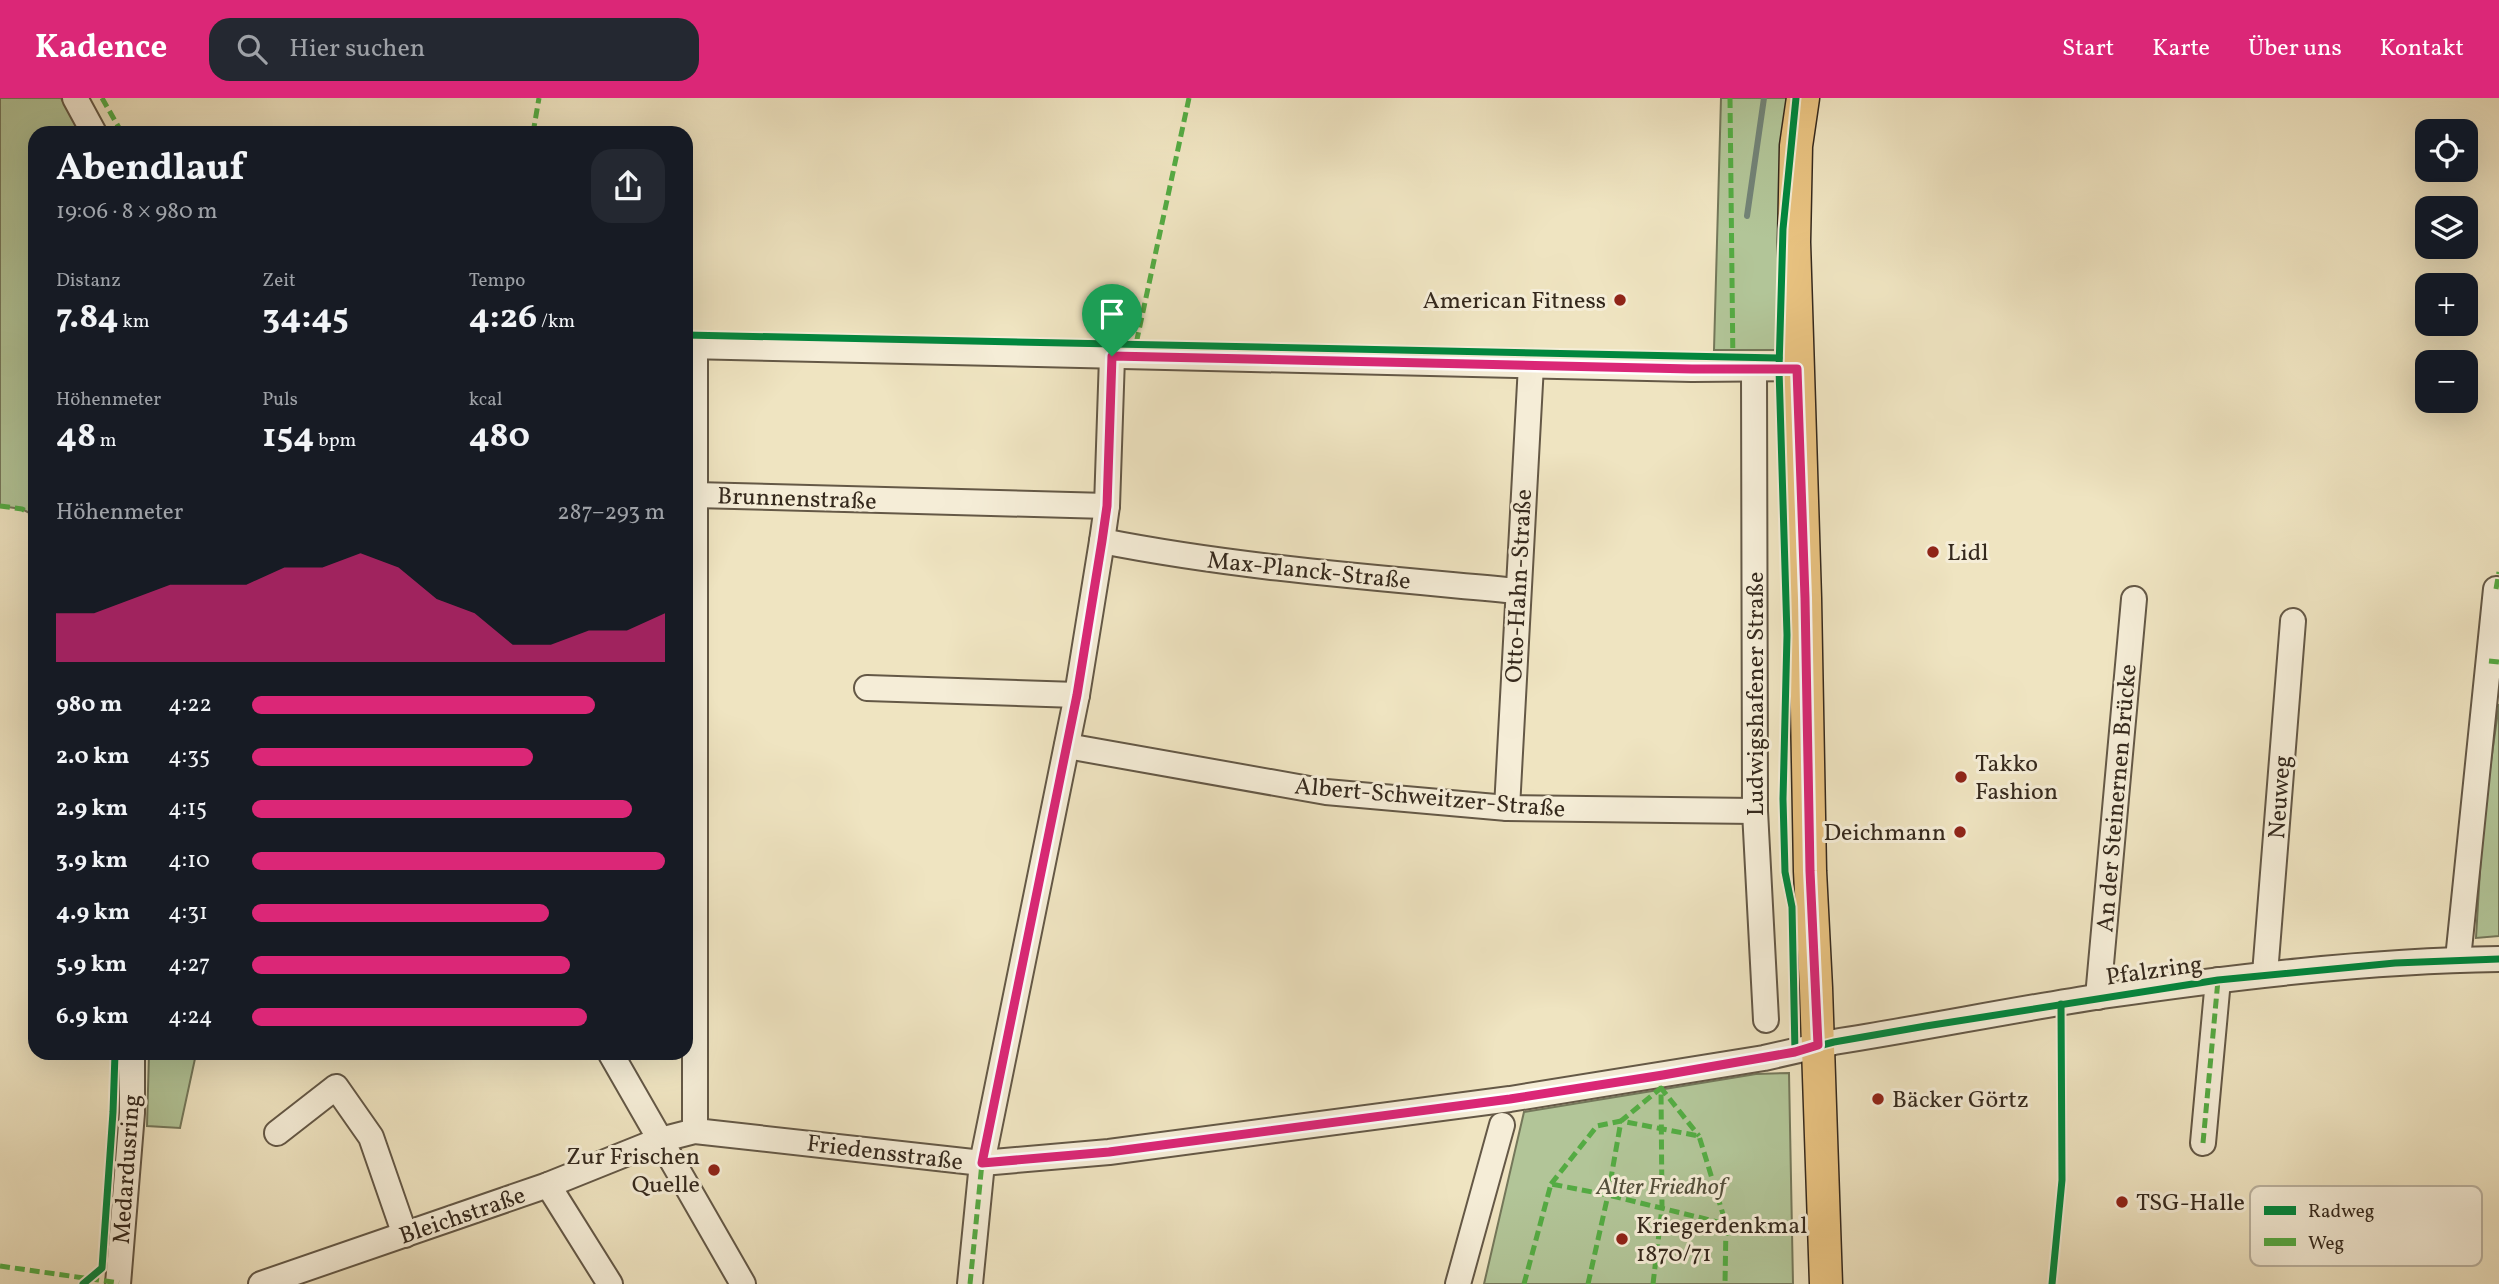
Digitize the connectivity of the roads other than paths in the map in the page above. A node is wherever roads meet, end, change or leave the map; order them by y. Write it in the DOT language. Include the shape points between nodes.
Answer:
graph roads {
  1 [pos="75,98"];
  2 [pos="1803,98"];
  3 [pos="90,126"];
  4 [pos="693,346"];
  5 [pos="1112,356"];
  6 [pos="1531,365"];
  7 [pos="1754,369"];
  8 [pos="1797,369"];
  9 [pos="693,483"];
  10 [pos="695,495"];
  11 [pos="1107,506"];
  12 [pos="1102,541"];
  13 [pos="2496,589"];
  14 [pos="1518,590"];
  15 [pos="2134,599"];
  16 [pos="2293,621"];
  17 [pos="867,688"];
  18 [pos="1077,695"];
  19 [pos="1067,746"];
  20 [pos="1507,808"];
  21 [pos="1755,811"];
  22 [pos="2499,959"];
  23 [pos="2458,960"];
  24 [pos="2265,974"];
  25 [pos="2218,980"];
  26 [pos="2098,997"];
  27 [pos="1766,1020"];
  28 [pos="1806,1049"];
  29 [pos="132,1060"];
  30 [pos="614,1060"];
  31 [pos="1502,1125"];
  32 [pos="695,1130"];
  33 [pos="277,1133"];
  34 [pos="660,1140"];
  35 [pos="2203,1143"];
  36 [pos="982,1163"];
  37 [pos="548,1185"];
  38 [pos="405,1235"];
  39 [pos="122,1284"];
  40 [pos="261,1284"];
  41 [pos="610,1284"];
  42 [pos="743,1284"];
  43 [pos="970,1284"];
  44 [pos="1458,1284"];
  45 [pos="1826,1284"];
  1 -- 3 [label="street"];
  2 -- 8 [label="main road, Ludwigshafener Straße" via="1796,146"];
  4 -- 5 [label="street"];
  5 -- 6 [label="street"];
  5 -- 11 [label="street"];
  6 -- 7 [label="street"];
  6 -- 14 [label="street, Otto-Hahn-Straße"];
  7 -- 8 [label="street"];
  7 -- 21 [label="street, Ludwigshafener Straße"];
  8 -- 28 [label="main road, Ludwigshafener Straße" via="1810,871"];
  9 -- 10 [label="street, Brunnenstraße"];
  10 -- 11 [label="street, Brunnenstraße"];
  10 -- 32 [label="street, Brunnenstraße"];
  11 -- 12 [label="street"];
  12 -- 14 [label="street, Max-Planck-Straße" via="1307,572"];
  12 -- 18 [label="street"];
  13 -- 23 [label="street"];
  14 -- 20 [label="street, Otto-Hahn-Straße"];
  15 -- 26 [label="street, An der Steinernen Brücke"];
  16 -- 24 [label="street, Neuweg"];
  17 -- 18 [label="street"];
  18 -- 19 [label="street"];
  19 -- 20 [label="street, Albert-Schweitzer-Straße" via="1326,792"];
  19 -- 36 [label="street"];
  20 -- 21 [label="street, Albert-Schweitzer-Straße"];
  21 -- 27 [label="street, Ludwigshafener Straße"];
  22 -- 23 [label="street, Pfalzring"];
  23 -- 24 [label="street, Pfalzring"];
  24 -- 25 [label="street, Pfalzring"];
  25 -- 26 [label="street, Pfalzring"];
  25 -- 35 [label="street"];
  26 -- 28 [label="street, Pfalzring"];
  28 -- 36 [label="street, Friedensstraße" via="1510,1099 1109,1152"];
  28 -- 45 [label="main road, Ludwigshafener Straße"];
  29 -- 39 [label="street, Medardusring"];
  30 -- 34 [label="street"];
  31 -- 44 [label="street"];
  32 -- 34 [label="street, Friedensstraße"];
  32 -- 36 [label="street, Friedensstraße"];
  33 -- 38 [label="street" via="336,1087 371,1137"];
  34 -- 37 [label="street, Bleichstraße"];
  34 -- 42 [label="street"];
  36 -- 43 [label="street"];
  37 -- 38 [label="street, Bleichstraße"];
  37 -- 41 [label="street"];
  38 -- 40 [label="street, Bleichstraße"];
}
